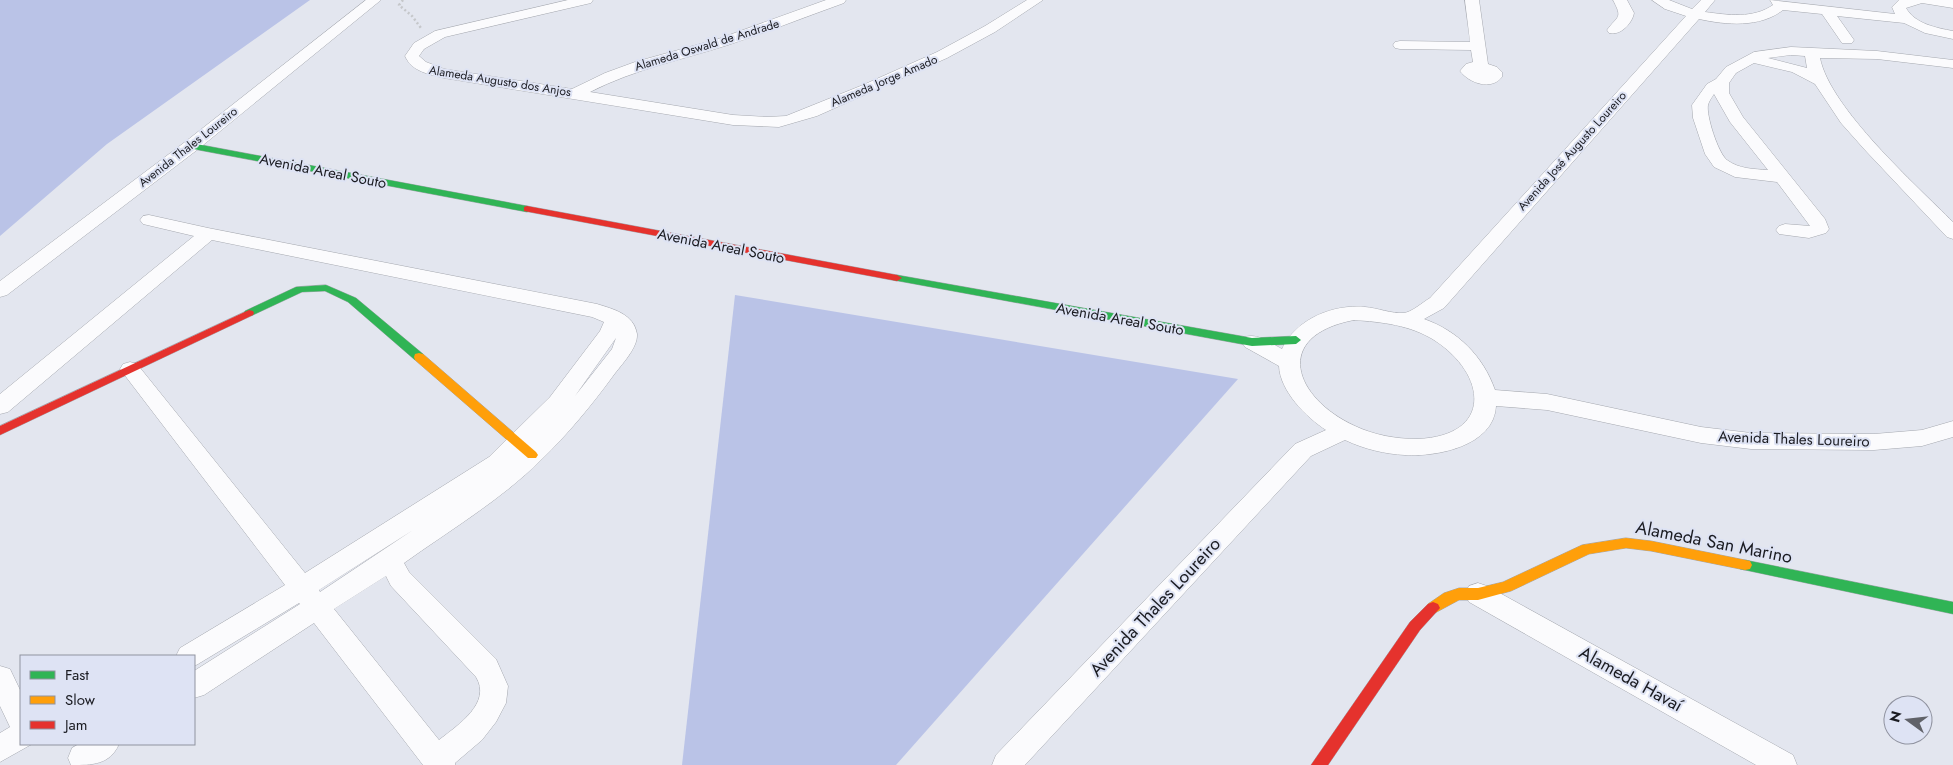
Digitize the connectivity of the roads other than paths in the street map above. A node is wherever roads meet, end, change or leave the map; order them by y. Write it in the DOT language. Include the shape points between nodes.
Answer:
graph roads {
  1 [pos="374,0"];
  2 [pos="586,0"];
  3 [pos="839,0"];
  4 [pos="1036,0"];
  5 [pos="1472,0"];
  6 [pos="1620,0"];
  7 [pos="1659,0"];
  8 [pos="1708,0"];
  9 [pos="1919,0"];
  10 [pos="1934,0"];
  11 [pos="1884,2"];
  12 [pos="1779,3"];
  13 [pos="1903,3"];
  14 [pos="1953,4"];
  15 [pos="1827,11"];
  16 [pos="1696,15"];
  17 [pos="1908,19"];
  18 [pos="1614,30"];
  19 [pos="1952,36"];
  20 [pos="1847,40"];
  21 [pos="1400,45"];
  22 [pos="1478,46"];
  23 [pos="1822,53"];
  24 [pos="1750,59"];
  25 [pos="1953,64"];
  26 [pos="1481,67"];
  27 [pos="1817,80"];
  28 [pos="1721,82"];
  29 [pos="577,94"];
  30 [pos="780,122"];
  31 [pos="191,146"];
  32 [pos="1781,177"];
  33 [pos="149,220"];
  34 [pos="1785,230"];
  35 [pos="1953,233"];
  36 [pos="208,234"];
  37 [pos="0,292"];
  38 [pos="1437,303"];
  39 [pos="1408,320"];
  40 [pos="1442,336"];
  41 [pos="1296,340"];
  42 [pos="1252,342"];
  43 [pos="1289,362"];
  44 [pos="130,369"];
  45 [pos="1481,376"];
  46 [pos="1486,397"];
  47 [pos="1547,402"];
  48 [pos="0,406"];
  49 [pos="1313,410"];
  50 [pos="1953,429"];
  51 [pos="0,431"];
  52 [pos="1344,431"];
  53 [pos="525,449"];
  54 [pos="1303,450"];
  55 [pos="390,560"];
  56 [pos="1478,594"];
  57 [pos="309,597"];
  58 [pos="1953,608"];
  59 [pos="191,655"];
  60 [pos="0,678"];
  61 [pos="195,685"];
  62 [pos="20,718"];
  63 [pos="20,737"];
  64 [pos="0,748"];
  65 [pos="438,762"];
  66 [pos="1006,765"];
  67 [pos="1319,765"];
  68 [pos="1783,765"];
  1 -- 31 [label="street, Avenida Thales Loureiro"];
  2 -- 29 [label="street, Alameda Augusto dos Anjos" via="459,28 424,41 412,53 412,60 425,69"];
  3 -- 29 [label="street, Alameda Oswald de Andrade" via="723,42 640,65 610,76"];
  4 -- 30 [label="street, Alameda Jorge Amado" via="974,40 905,75"];
  5 -- 22 [label="street"];
  6 -- 18 [label="street" via="1627,13"];
  7 -- 16 [label="street"];
  8 -- 16 [label="street, Avenida José Augusto Loureiro"];
  9 -- 13 [label="street"];
  10 -- 14 [label="street"];
  11 -- 13 [label="street"];
  12 -- 15 [label="street"];
  12 -- 16 [label="street" via="1769,14 1746,19"];
  13 -- 17 [label="street" via="1901,13"];
  15 -- 17 [label="street"];
  15 -- 20 [label="street"];
  16 -- 38 [label="street, Avenida José Augusto Loureiro"];
  17 -- 19 [label="street"];
  21 -- 22 [label="street"];
  22 -- 26 [label="street"];
  23 -- 24 [label="street" via="1791,51"];
  23 -- 25 [label="street" via="1877,55"];
  23 -- 27 [label="street" via="1812,56"];
  24 -- 27 [label="street" via="1798,70"];
  24 -- 28 [label="street" via="1731,70"];
  27 -- 35 [label="street" via="1850,123"];
  28 -- 32 [label="street" via="1722,93 1736,119"];
  28 -- 32 [label="street" via="1712,87 1700,105 1713,154 1720,163 1735,172"];
  29 -- 30 [label="street, Alameda Augusto dos Anjos" via="733,120"];
  31 -- 37 [label="street, Avenida Thales Loureiro"];
  31 -- 42 [label="street, Avenida Areal Souto"];
  32 -- 34 [label="street" via="1820,228 1809,232"];
  33 -- 36 [label="street"];
  36 -- 48 [label="street"];
  36 -- 53 [label="street" via="597,311 616,318 609,334"];
  38 -- 39 [label="street, Avenida José Augusto Loureiro"];
  38 -- 40 [label="street"];
  39 -- 40 [label="street"];
  39 -- 41 [label="street" via="1380,314 1330,318 1310,327"];
  40 -- 45 [label="street" via="1465,354"];
  41 -- 42 [label="street, Avenida Areal Souto"];
  41 -- 43 [label="street"];
  42 -- 43 [label="street, Avenida Areal Souto"];
  43 -- 49 [label="street" via="1298,391"];
  44 -- 51 [label="street"];
  44 -- 53 [label="street" via="300,289 326,288 352,300"];
  44 -- 57 [label="street"];
  45 -- 46 [label="street"];
  45 -- 47 [label="street, Avenida Thales Loureiro"];
  46 -- 47 [label="street, Avenida Thales Loureiro"];
  46 -- 52 [label="street" via="1484,411 1477,424 1466,434 1431,447 1388,446"];
  47 -- 50 [label="street, Avenida Thales Loureiro" via="1701,435 1751,441 1874,442 1922,438"];
  49 -- 52 [label="street"];
  49 -- 54 [label="street, Avenida Thales Loureiro"];
  52 -- 54 [label="street, Avenida Thales Loureiro"];
  53 -- 55 [label="street" via="490,489"];
  53 -- 57 [label="street" via="352,558"];
  54 -- 66 [label="street, Avenida Thales Loureiro"];
  55 -- 57 [label="street"];
  55 -- 65 [label="street" via="400,579 486,668 493,680 495,692 489,709"];
  56 -- 58 [label="street, Alameda San Marino" via="1506,587 1587,549 1626,543"];
  56 -- 67 [label="street, Alameda San Marino" via="1448,597 1415,626"];
  56 -- 68 [label="street, Alameda Havaí"];
  57 -- 59 [label="street"];
  57 -- 61 [label="street"];
  57 -- 65 [label="street"];
  60 -- 62 [label="street"];
  63 -- 64 [label="street"];
}
